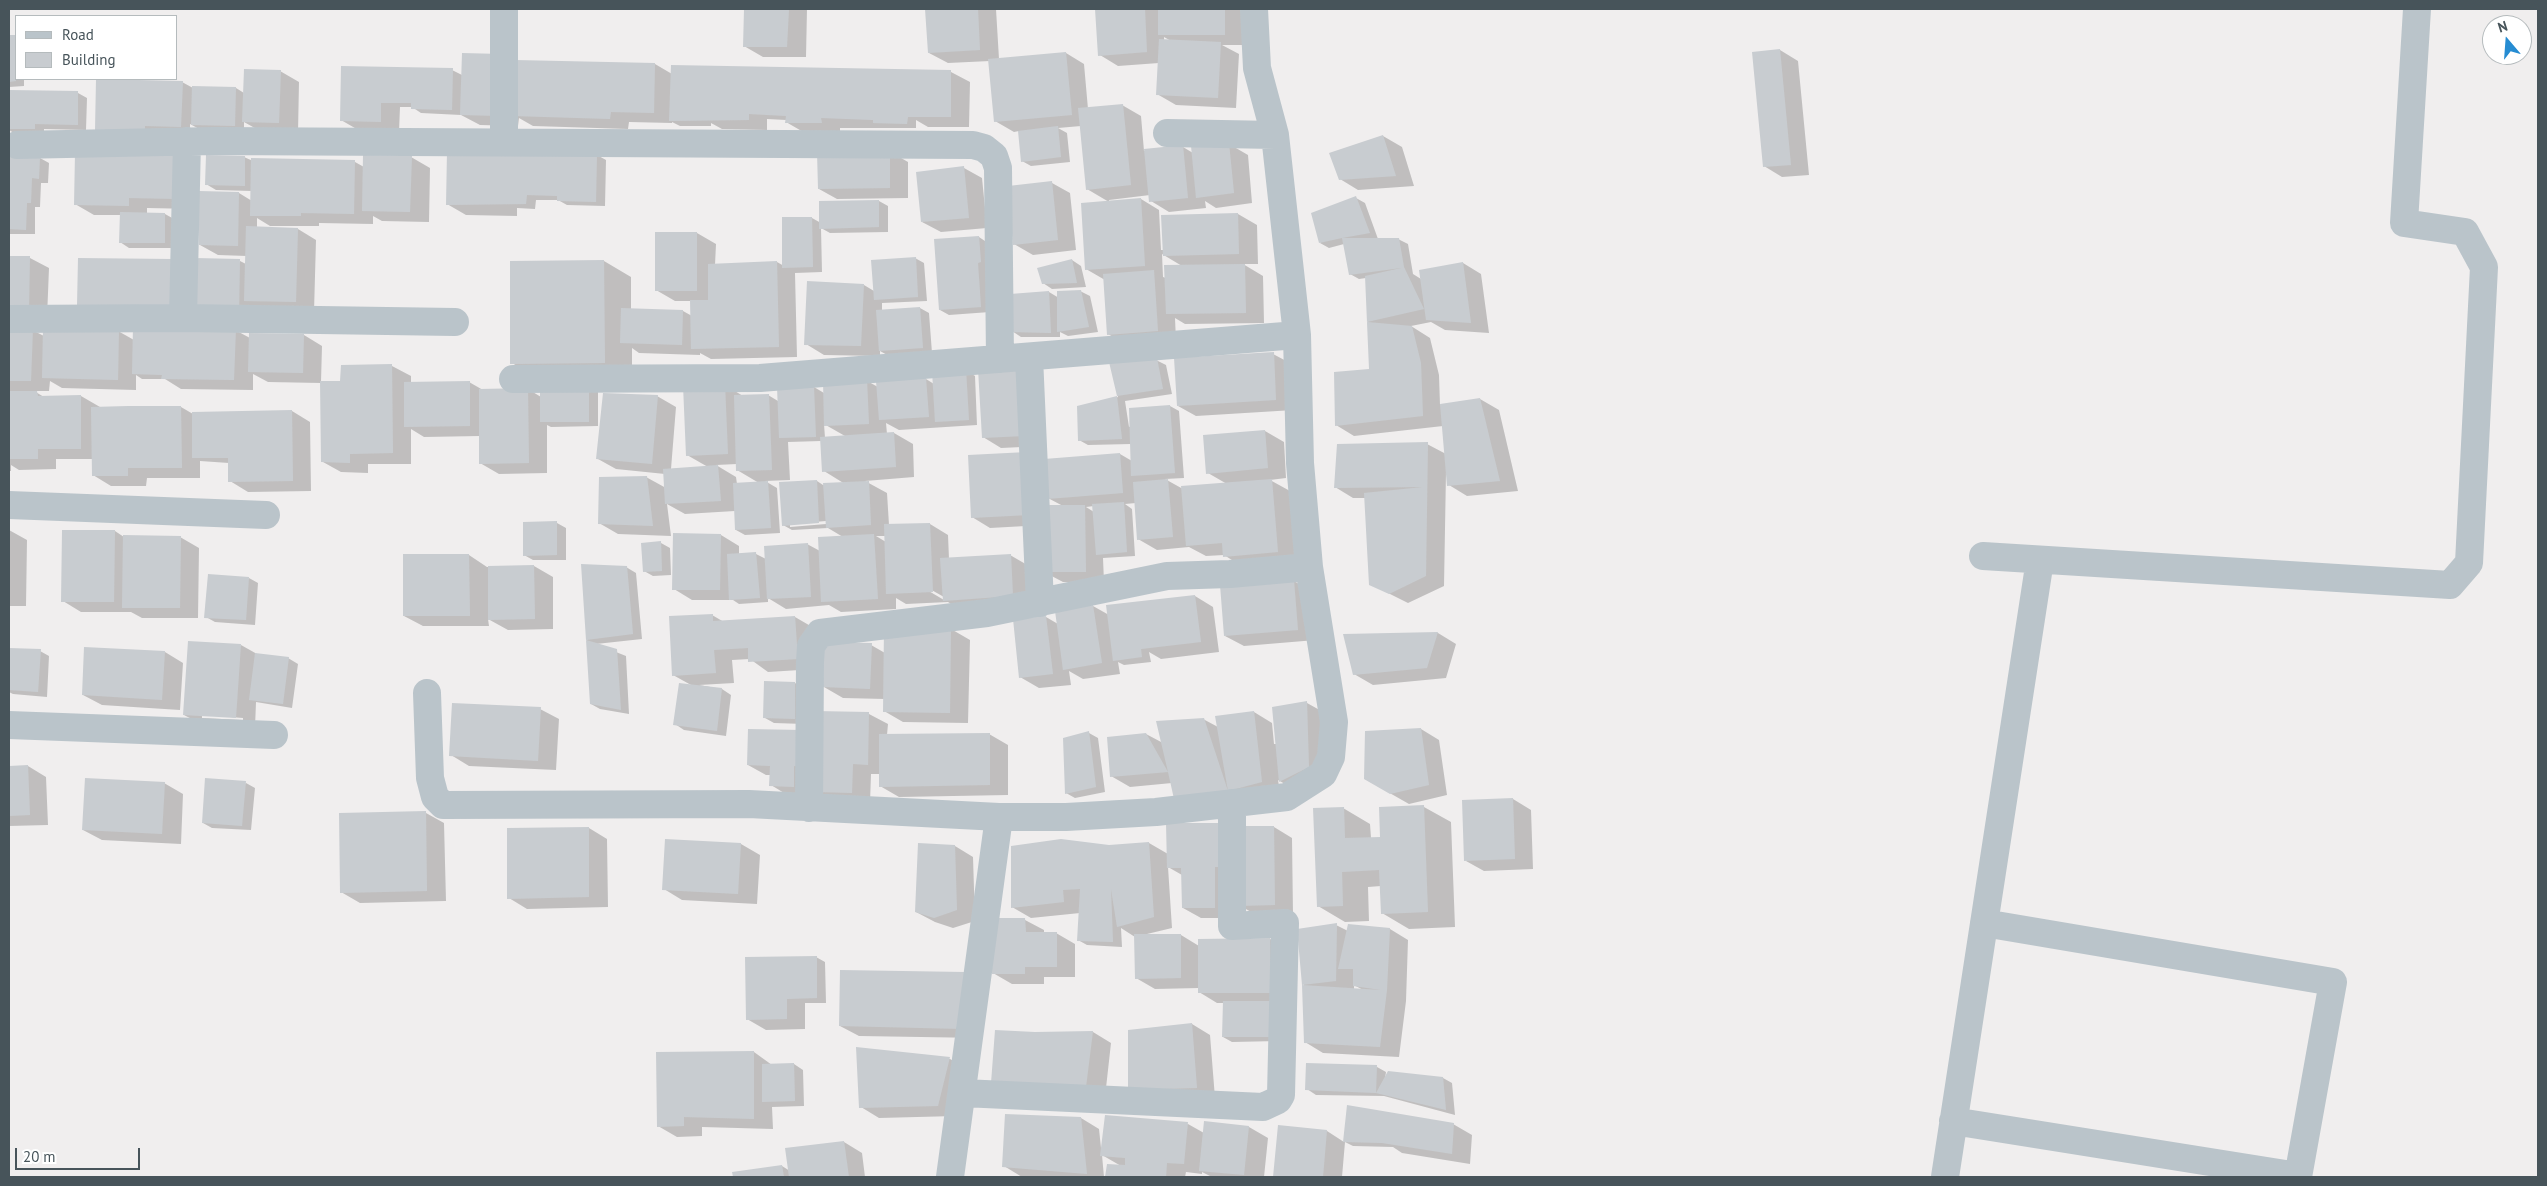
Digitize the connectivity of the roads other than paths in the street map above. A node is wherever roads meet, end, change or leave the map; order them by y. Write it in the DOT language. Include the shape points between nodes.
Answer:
graph roads {
  1 [pos="504,9"];
  2 [pos="1254,9"];
  3 [pos="2418,9"];
  4 [pos="1167,132"];
  5 [pos="1275,135"];
  6 [pos="187,141"];
  7 [pos="504,142"];
  8 [pos="17,145"];
  9 [pos="183,318"];
  10 [pos="9,319"];
  11 [pos="455,322"];
  12 [pos="1297,335"];
  13 [pos="1028,357"];
  14 [pos="1000,358"];
  15 [pos="513,379"];
  16 [pos="9,505"];
  17 [pos="266,515"];
  18 [pos="1983,556"];
  19 [pos="2040,560"];
  20 [pos="1309,567"];
  21 [pos="1040,603"];
  22 [pos="427,693"];
  23 [pos="9,725"];
  24 [pos="274,735"];
  25 [pos="1232,804"];
  26 [pos="809,808"];
  27 [pos="999,817"];
  28 [pos="1984,923"];
  29 [pos="963,1093"];
  30 [pos="1953,1121"];
  31 [pos="950,1177"];
  32 [pos="1945,1177"];
  33 [pos="2298,1177"];
  1 -- 7 [label="street"];
  2 -- 5 [label="street" via="1257,68"];
  3 -- 19 [label="street" via="2404,223 2464,232 2484,267 2469,563 2450,585"];
  4 -- 5 [label="street"];
  5 -- 12 [label="street"];
  6 -- 7 [label="street"];
  6 -- 8 [label="street"];
  6 -- 9 [label="street"];
  7 -- 14 [label="street" via="963,145 984,148 994,156 998,168"];
  9 -- 10 [label="street"];
  9 -- 11 [label="street"];
  12 -- 13 [label="street"];
  12 -- 20 [label="street" via="1300,463"];
  13 -- 14 [label="street"];
  13 -- 21 [label="street"];
  14 -- 15 [label="street" via="760,378"];
  16 -- 17 [label="street"];
  18 -- 19 [label="street"];
  19 -- 28 [label="street"];
  20 -- 21 [label="street" via="1167,576"];
  20 -- 25 [label="street" via="1334,722 1331,757 1323,774 1287,797"];
  21 -- 26 [label="street" via="986,613 820,633 811,646"];
  22 -- 26 [label="street" via="430,778 435,797 444,805 749,804"];
  23 -- 24 [label="street"];
  25 -- 27 [label="street" via="1086,816"];
  25 -- 29 [label="street" via="1232,926 1285,923 1282,1095 1278,1100 1264,1107"];
  26 -- 27 [label="street"];
  27 -- 29 [label="street"];
  28 -- 30 [label="street"];
  28 -- 33 [label="street" via="2333,982"];
  29 -- 31 [label="street"];
  30 -- 32 [label="street"];
  30 -- 33 [label="street"];
}
